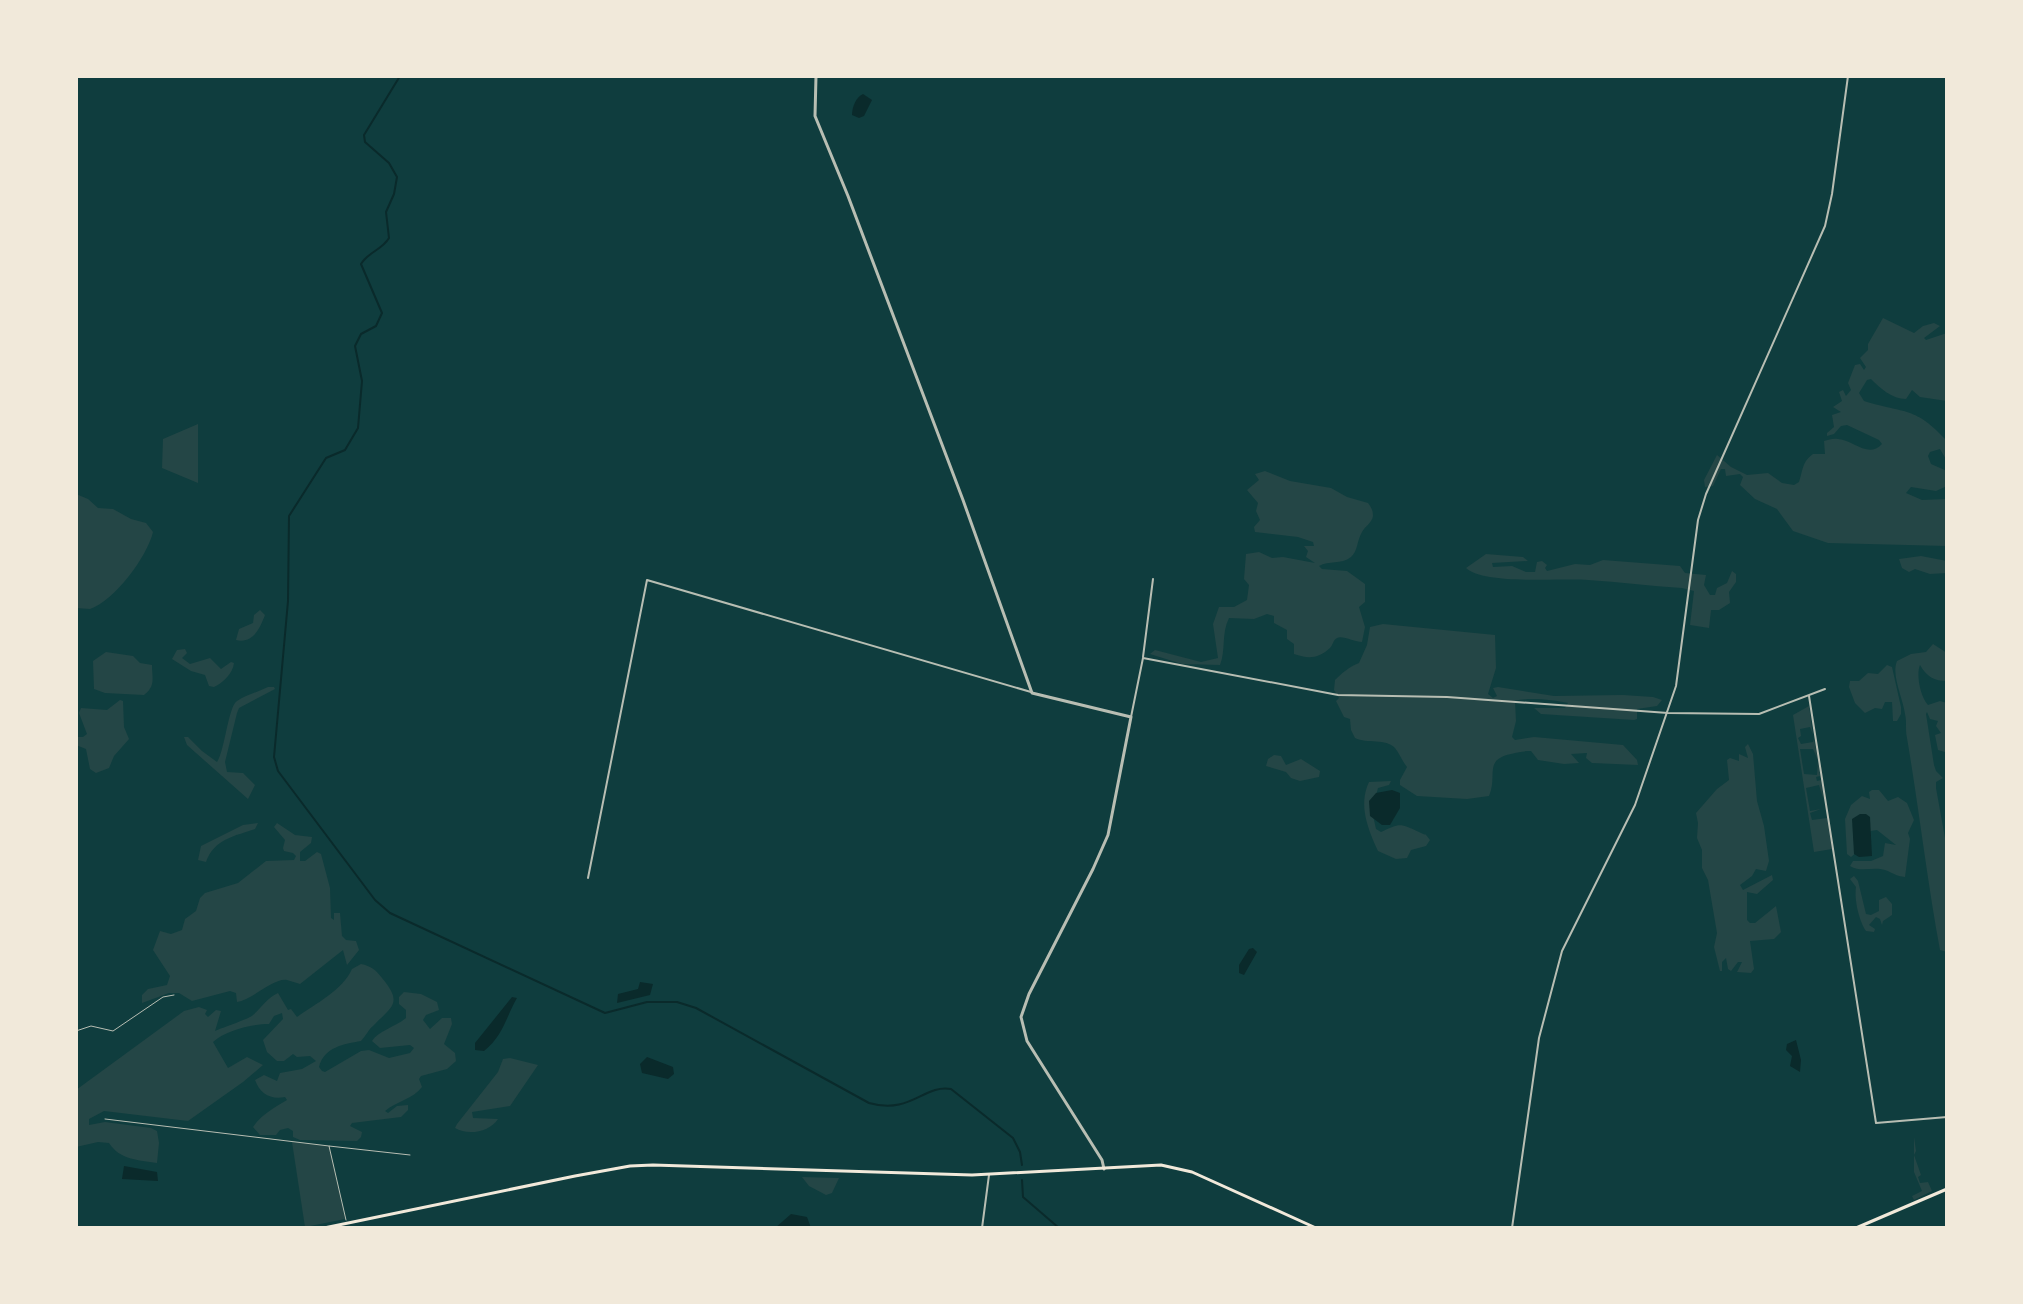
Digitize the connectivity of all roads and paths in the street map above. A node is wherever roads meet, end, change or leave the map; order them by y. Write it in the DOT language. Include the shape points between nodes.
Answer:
graph roads {
  1 [pos="816,76"];
  2 [pos="1848,76"];
  3 [pos="1153,579"];
  4 [pos="1143,658"];
  5 [pos="1825,689"];
  6 [pos="1032,693"];
  7 [pos="1809,696"];
  8 [pos="1668,713"];
  9 [pos="1131,717"];
  10 [pos="588,878"];
  11 [pos="174,995"];
  12 [pos="76,1031"];
  13 [pos="1947,1117"];
  14 [pos="105,1119"];
  15 [pos="329,1146"];
  16 [pos="410,1155"];
  17 [pos="1104,1169"];
  18 [pos="989,1174"];
  19 [pos="1947,1189"];
  20 [pos="346,1223"];
  21 [pos="324,1228"];
  22 [pos="982,1228"];
  23 [pos="1316,1228"];
  24 [pos="1512,1228"];
  25 [pos="1856,1228"];
  1 -- 6 [label="street" via="815,116"];
  2 -- 8 [label="street" via="1825,226 1698,520"];
  3 -- 4 [label="street"];
  4 -- 8 [label="street" via="1338,695"];
  4 -- 9 [label="street"];
  5 -- 7 [label="street"];
  6 -- 9 [label="street"];
  6 -- 10 [label="street" via="647,580"];
  7 -- 8 [label="street" via="1759,714"];
  7 -- 13 [label="street" via="1876,1123"];
  8 -- 24 [label="street" via="1635,805 1562,951 1539,1038"];
  9 -- 17 [label="street" via="1108,835 1021,1017 1027,1041"];
  11 -- 12 [label="lane" via="113,1031 91,1026"];
  14 -- 15 [label="lane"];
  15 -- 16 [label="lane"];
  15 -- 20 [label="lane"];
  17 -- 18 [label="main road"];
  17 -- 23 [label="main road" via="1184,1169"];
  18 -- 20 [label="main road" via="630,1166"];
  18 -- 22 [label="street"];
  19 -- 25 [label="main road"];
  20 -- 21 [label="main road"];
}
